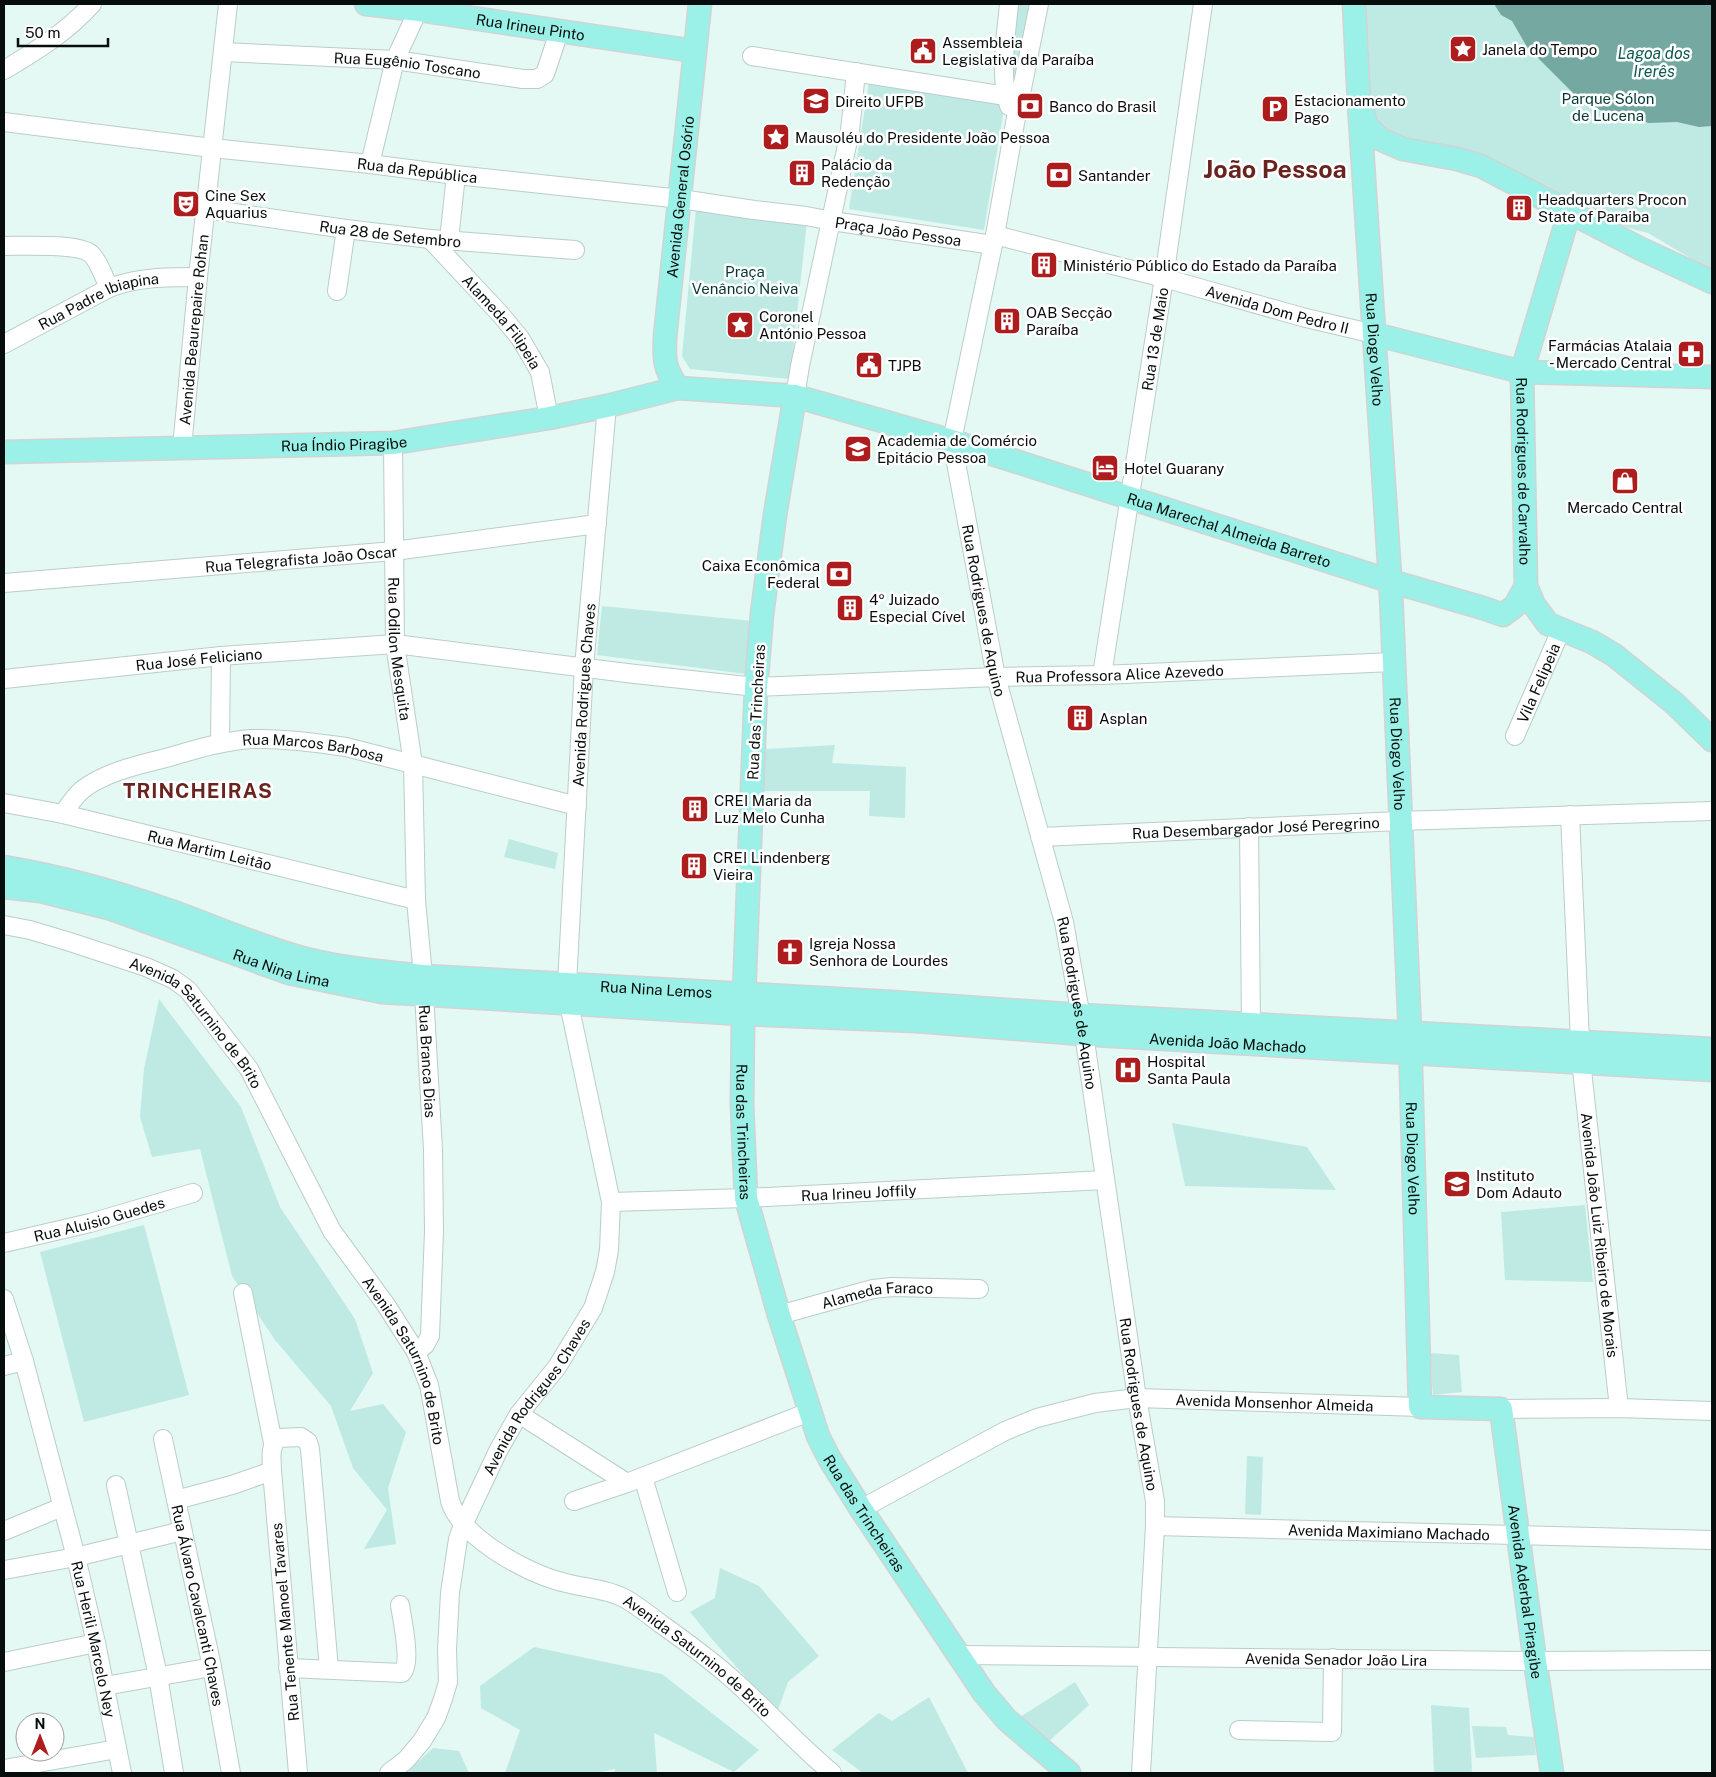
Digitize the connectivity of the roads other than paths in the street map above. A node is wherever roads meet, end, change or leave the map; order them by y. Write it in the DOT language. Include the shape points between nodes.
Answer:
graph roads {
  1 [pos="92,4"];
  2 [pos="228,4"];
  3 [pos="366,4"];
  4 [pos="700,4"];
  5 [pos="1009,4"];
  6 [pos="1039,4"];
  7 [pos="1200,4"];
  8 [pos="1354,4"];
  9 [pos="420,7"];
  10 [pos="559,32"];
  11 [pos="694,51"];
  12 [pos="223,52"];
  13 [pos="752,56"];
  14 [pos="395,60"];
  15 [pos="4,70"];
  16 [pos="856,72"];
  17 [pos="1006,96"];
  18 [pos="1359,103"];
  19 [pos="4,122"];
  20 [pos="1015,123"];
  21 [pos="212,148"];
  22 [pos="370,164"];
  23 [pos="456,175"];
  24 [pos="681,199"];
  25 [pos="206,209"];
  26 [pos="1568,213"];
  27 [pos="832,221"];
  28 [pos="346,229"];
  29 [pos="430,239"];
  30 [pos="449,240"];
  31 [pos="994,240"];
  32 [pos="4,246"];
  33 [pos="575,250"];
  34 [pos="198,277"];
  35 [pos="1164,278"];
  36 [pos="1712,282"];
  37 [pos="109,288"];
  38 [pos="337,291"];
  39 [pos="1374,334"];
  40 [pos="4,344"];
  41 [pos="1522,372"];
  42 [pos="1712,377"];
  43 [pos="678,388"];
  44 [pos="795,396"];
  45 [pos="607,406"];
  46 [pos="549,418"];
  47 [pos="952,441"];
  48 [pos="393,443"];
  49 [pos="182,448"];
  50 [pos="4,452"];
  51 [pos="1129,498"];
  52 [pos="597,524"];
  53 [pos="394,550"];
  54 [pos="1390,581"];
  55 [pos="4,583"];
  56 [pos="1526,586"];
  57 [pos="1561,630"];
  58 [pos="396,644"];
  59 [pos="221,656"];
  60 [pos="1393,662"];
  61 [pos="584,667"];
  62 [pos="1102,675"];
  63 [pos="996,677"];
  64 [pos="4,679"];
  65 [pos="756,687"];
  66 [pos="1516,736"];
  67 [pos="1712,740"];
  68 [pos="220,743"];
  69 [pos="414,764"];
  70 [pos="4,803"];
  71 [pos="577,806"];
  72 [pos="1712,811"];
  73 [pos="63,814"];
  74 [pos="1570,815"];
  75 [pos="1400,821"];
  76 [pos="1249,827"];
  77 [pos="1040,836"];
  78 [pos="4,867"];
  79 [pos="4,887"];
  80 [pos="416,900"];
  81 [pos="4,925"];
  82 [pos="423,986"];
  83 [pos="568,994"];
  84 [pos="743,1004"];
  85 [pos="1082,1024"];
  86 [pos="1251,1024"];
  87 [pos="1410,1042"];
  88 [pos="1712,1049"];
  89 [pos="1580,1051"];
  90 [pos="1712,1070"];
  91 [pos="1105,1180"];
  92 [pos="193,1193"];
  93 [pos="746,1198"];
  94 [pos="611,1202"];
  95 [pos="4,1243"];
  96 [pos="979,1289"];
  97 [pos="243,1293"];
  98 [pos="4,1300"];
  99 [pos="779,1315"];
  100 [pos="416,1352"];
  101 [pos="24,1361"];
  102 [pos="4,1366"];
  103 [pos="1137,1398"];
  104 [pos="1420,1407"];
  105 [pos="1619,1408"];
  106 [pos="1501,1409"];
  107 [pos="1712,1411"];
  108 [pos="809,1412"];
  109 [pos="520,1414"];
  110 [pos="163,1439"];
  111 [pos="273,1443"];
  112 [pos="272,1471"];
  113 [pos="635,1480"];
  114 [pos="116,1485"];
  115 [pos="176,1500"];
  116 [pos="574,1501"];
  117 [pos="62,1507"];
  118 [pos="861,1509"];
  119 [pos="463,1525"];
  120 [pos="1155,1526"];
  121 [pos="182,1531"];
  122 [pos="4,1532"];
  123 [pos="1517,1535"];
  124 [pos="1712,1540"];
  125 [pos="129,1544"];
  126 [pos="76,1557"];
  127 [pos="4,1570"];
  128 [pos="677,1592"];
  129 [pos="400,1605"];
  130 [pos="96,1643"];
  131 [pos="958,1655"];
  132 [pos="1147,1656"];
  133 [pos="1333,1658"];
  134 [pos="1712,1660"];
  135 [pos="1535,1661"];
  136 [pos="4,1662"];
  137 [pos="212,1667"];
  138 [pos="288,1668"];
  139 [pos="329,1669"];
  140 [pos="158,1676"];
  141 [pos="105,1686"];
  142 [pos="1239,1730"];
  143 [pos="117,1749"];
  144 [pos="4,1769"];
  145 [pos="122,1773"];
  146 [pos="174,1773"];
  147 [pos="231,1773"];
  148 [pos="298,1773"];
  149 [pos="389,1773"];
  150 [pos="832,1773"];
  151 [pos="1069,1773"];
  152 [pos="1141,1773"];
  153 [pos="1552,1773"];
  1 -- 15 [label="street" via="44,46"];
  2 -- 12 [label="street, Avenida Beaurepaire Rohan"];
  3 -- 9 [label="main road, Rua Irineu Pinto"];
  4 -- 11 [label="main road, Avenida General Osório"];
  5 -- 17 [label="street" via="1004,72"];
  6 -- 20 [label="street"];
  7 -- 35 [label="street, Rua 13 de Maio"];
  8 -- 18 [label="main road, Rua Diogo Velho"];
  9 -- 10 [label="main road, Rua Irineu Pinto"];
  9 -- 14 [label="street"];
  10 -- 11 [label="main road, Rua Irineu Pinto"];
  10 -- 14 [label="street, Rua Eugênio Toscano" via="545,74 536,79"];
  11 -- 24 [label="main road, Avenida General Osório"];
  12 -- 14 [label="street, Rua Eugênio Toscano"];
  12 -- 21 [label="street, Avenida Beaurepaire Rohan"];
  13 -- 16 [label="street"];
  14 -- 22 [label="street"];
  16 -- 17 [label="street"];
  16 -- 27 [label="street, Praça João Pessoa" via="850,131"];
  17 -- 20 [label="street"];
  18 -- 26 [label="main road" via="1367,126 1380,139 1403,149 1481,166"];
  18 -- 39 [label="main road, Rua Diogo Velho"];
  19 -- 21 [label="street, Rua da República"];
  20 -- 31 [label="street"];
  21 -- 22 [label="street, Rua da República"];
  21 -- 25 [label="street, Avenida Beaurepaire Rohan"];
  22 -- 23 [label="street, Rua da República"];
  23 -- 24 [label="street, Rua da República"];
  23 -- 30 [label="street"];
  24 -- 27 [label="street, Rua da República"];
  24 -- 43 [label="main road, Avenida General Osório" via="664,354 667,370"];
  25 -- 28 [label="street, Rua 28 de Setembro"];
  25 -- 34 [label="street, Avenida Beaurepaire Rohan"];
  26 -- 36 [label="main road"];
  26 -- 41 [label="main road, Rua Rodrigues de Carvalho"];
  27 -- 31 [label="street, Praça João Pessoa"];
  27 -- 44 [label="street"];
  28 -- 29 [label="street, Rua 28 de Setembro"];
  28 -- 38 [label="street"];
  29 -- 30 [label="street, Rua 28 de Setembro"];
  29 -- 46 [label="street, Alameda Filipeia" via="520,338 540,372"];
  30 -- 33 [label="street, Rua 28 de Setembro"];
  31 -- 35 [label="street, Avenida Dom Pedro II"];
  31 -- 47 [label="street, Rua Rodrigues de Aquino"];
  32 -- 37 [label="street" via="84,249 94,257"];
  34 -- 37 [label="street, Rua Padre Ibiapina" via="140,279"];
  34 -- 49 [label="street, Avenida Beaurepaire Rohan"];
  35 -- 39 [label="street, Avenida Dom Pedro II"];
  35 -- 51 [label="street, Rua 13 de Maio"];
  37 -- 40 [label="street, Rua Padre Ibiapina"];
  39 -- 41 [label="main road, Avenida Dom Pedro II"];
  39 -- 54 [label="main road, Rua Diogo Velho"];
  41 -- 42 [label="main road, Avenida Dom Pedro II"];
  41 -- 56 [label="main road, Rua Rodrigues de Carvalho"];
  43 -- 44 [label="main road, Rua Marechal Almeida Barreto"];
  43 -- 45 [label="main road, Rua Índio Piragibe"];
  44 -- 47 [label="main road, Rua Marechal Almeida Barreto"];
  44 -- 65 [label="main road, Rua das Trincheiras" via="764,596"];
  45 -- 46 [label="main road, Rua Índio Piragibe"];
  45 -- 52 [label="street, Avenida Rodrigues Chaves"];
  46 -- 48 [label="main road, Rua Índio Piragibe"];
  47 -- 51 [label="main road, Rua Marechal Almeida Barreto"];
  47 -- 63 [label="street, Rua Rodrigues de Aquino"];
  48 -- 49 [label="main road, Rua Índio Piragibe"];
  48 -- 53 [label="street, Rua Odilon Mesquita"];
  49 -- 50 [label="main road, Rua Índio Piragibe"];
  51 -- 54 [label="main road, Rua Marechal Almeida Barreto"];
  51 -- 62 [label="street, Rua 13 de Maio"];
  52 -- 53 [label="street, Rua Telegrafista João Oscar"];
  52 -- 61 [label="street, Avenida Rodrigues Chaves"];
  53 -- 55 [label="street, Rua Telegrafista João Oscar"];
  53 -- 58 [label="street, Rua Odilon Mesquita"];
  54 -- 56 [label="main road, Rua Marechal Almeida Barreto" via="1503,615 1515,606"];
  54 -- 60 [label="main road, Rua Diogo Velho"];
  56 -- 57 [label="main road" via="1534,605 1548,624"];
  57 -- 66 [label="street, Vila Felipeia"];
  57 -- 67 [label="main road" via="1614,655 1674,703"];
  58 -- 59 [label="street, Rua José Feliciano"];
  58 -- 61 [label="street, Rua José Feliciano"];
  58 -- 69 [label="street, Rua Odilon Mesquita"];
  59 -- 64 [label="street, Rua José Feliciano"];
  59 -- 68 [label="street"];
  60 -- 62 [label="street, Rua Professora Alice Azevedo"];
  60 -- 75 [label="main road, Rua Diogo Velho"];
  61 -- 65 [label="street, Rua Professora Alice Azevedo"];
  61 -- 71 [label="street, Avenida Rodrigues Chaves"];
  62 -- 63 [label="street, Rua Professora Alice Azevedo"];
  63 -- 65 [label="street, Rua Professora Alice Azevedo"];
  63 -- 77 [label="street, Rua Rodrigues de Aquino"];
  65 -- 84 [label="main road, Rua das Trincheiras"];
  68 -- 69 [label="street, Rua Marcos Barbosa" via="250,739 311,741"];
  68 -- 73 [label="street, Rua Marcos Barbosa" via="124,769 83,789"];
  69 -- 71 [label="street, Rua Marcos Barbosa"];
  69 -- 80 [label="street, Rua Branca Dias"];
  70 -- 73 [label="street, Rua Martim Leitão"];
  71 -- 83 [label="street, Avenida Rodrigues Chaves"];
  72 -- 74 [label="street, Rua Desembargador José Peregrino"];
  73 -- 80 [label="street, Rua Martim Leitão"];
  74 -- 75 [label="street, Rua Desembargador José Peregrino"];
  74 -- 89 [label="street, Avenida João Luiz Ribeiro de Morais"];
  75 -- 76 [label="street, Rua Desembargador José Peregrino"];
  75 -- 87 [label="main road, Rua Diogo Velho"];
  76 -- 77 [label="street, Rua Desembargador José Peregrino"];
  76 -- 86 [label="street"];
  77 -- 85 [label="street, Rua Rodrigues de Aquino" via="1064,922"];
  78 -- 82 [label="main road, Rua Nina Lima" via="88,884 303,958"];
  79 -- 82 [label="main road, Rua Nina Lima" via="109,908 290,973 382,992"];
  80 -- 82 [label="street, Rua Branca Dias"];
  81 -- 100 [label="street, Avenida Saturnino de Brito" via="30,930 146,967 188,990 250,1069 332,1231"];
  82 -- 83 [label="main road, Rua Nina Lima"];
  82 -- 100 [label="street, Rua Branca Dias" via="433,1150 434,1231 430,1336"];
  83 -- 84 [label="main road, Rua Nina Lemos"];
  83 -- 94 [label="street, Avenida Rodrigues Chaves"];
  84 -- 85 [label="main road, Avenida João Machado" via="917,1021"];
  84 -- 93 [label="main road, Rua das Trincheiras" via="742,1105"];
  85 -- 86 [label="main road, Avenida João Machado"];
  85 -- 87 [label="main road, Avenida João Machado"];
  85 -- 91 [label="street, Rua Rodrigues de Aquino"];
  86 -- 87 [label="main road, Avenida João Machado"];
  87 -- 89 [label="main road, Avenida João Machado"];
  87 -- 104 [label="main road, Rua Diogo Velho"];
  88 -- 89 [label="main road, Avenida João Machado"];
  89 -- 90 [label="main road, Avenida João Machado"];
  89 -- 105 [label="street, Avenida João Luiz Ribeiro de Morais"];
  91 -- 93 [label="street, Rua Irineu Joffily"];
  91 -- 103 [label="street, Rua Rodrigues de Aquino"];
  92 -- 95 [label="street, Rua Aluisio Guedes" via="90,1223"];
  93 -- 94 [label="street, Rua Irineu Joffily"];
  93 -- 99 [label="main road, Rua das Trincheiras"];
  94 -- 109 [label="street, Avenida Rodrigues Chaves" via="605,1272 593,1308 557,1367"];
  96 -- 99 [label="street, Alameda Faraco" via="873,1289"];
  97 -- 111 [label="street"];
  98 -- 101 [label="street, Rua Herili Marcelo Ney"];
  99 -- 108 [label="main road, Rua das Trincheiras"];
  100 -- 119 [label="street, Avenida Saturnino de Brito" via="429,1385 450,1501"];
  101 -- 102 [label="street"];
  101 -- 117 [label="street, Rua Herili Marcelo Ney"];
  103 -- 104 [label="street, Avenida Monsenhor Almeida"];
  103 -- 118 [label="street, Avenida Monsenhor Almeida" via="1095,1403 1037,1418 1005,1431"];
  103 -- 120 [label="street, Rua Rodrigues de Aquino" via="1155,1501"];
  104 -- 106 [label="main road, Avenida Monsenhor Almeida"];
  105 -- 106 [label="street, Avenida Monsenhor Almeida"];
  105 -- 107 [label="street, Avenida Monsenhor Almeida"];
  106 -- 123 [label="main road, Avenida Aderbal Piragibe"];
  108 -- 113 [label="street"];
  108 -- 118 [label="main road, Rua das Trincheiras" via="829,1458"];
  109 -- 113 [label="street"];
  109 -- 119 [label="street, Avenida Rodrigues Chaves" via="498,1451"];
  110 -- 115 [label="street, Rua Álvaro Cavalcanti Chaves"];
  111 -- 112 [label="street, Rua Tenente Manoel Tavares"];
  111 -- 139 [label="street" via="278,1438 301,1436 310,1449"];
  112 -- 115 [label="street"];
  112 -- 138 [label="street, Rua Tenente Manoel Tavares"];
  113 -- 116 [label="street"];
  113 -- 128 [label="street"];
  114 -- 125 [label="street"];
  115 -- 121 [label="street, Rua Álvaro Cavalcanti Chaves"];
  117 -- 122 [label="street"];
  117 -- 126 [label="street, Rua Herili Marcelo Ney"];
  118 -- 131 [label="main road, Rua das Trincheiras"];
  119 -- 149 [label="street, Avenida Rodrigues Chaves" via="453,1568 448,1682 443,1699 422,1741 406,1760"];
  119 -- 150 [label="street, Avenida Saturnino de Brito" via="522,1568 625,1599 694,1647 731,1678"];
  120 -- 123 [label="street, Avenida Maximiano Machado"];
  120 -- 132 [label="street, Rua Rodrigues de Aquino"];
  121 -- 125 [label="street"];
  121 -- 137 [label="street, Rua Álvaro Cavalcanti Chaves"];
  123 -- 124 [label="street, Avenida Maximiano Machado"];
  123 -- 135 [label="main road, Avenida Aderbal Piragibe"];
  125 -- 126 [label="street"];
  125 -- 140 [label="street"];
  126 -- 127 [label="street"];
  126 -- 130 [label="street, Rua Herili Marcelo Ney"];
  129 -- 139 [label="street" via="407,1660 402,1673"];
  130 -- 136 [label="street"];
  130 -- 141 [label="street, Rua Herili Marcelo Ney"];
  131 -- 132 [label="street, Avenida Senador João Lira"];
  131 -- 151 [label="main road, Rua das Trincheiras" via="1007,1720"];
  132 -- 133 [label="street, Avenida Senador João Lira"];
  132 -- 152 [label="street, Rua Rodrigues de Aquino"];
  133 -- 135 [label="street, Avenida Senador João Lira"];
  133 -- 142 [label="street" via="1332,1732"];
  134 -- 135 [label="street, Avenida Senador João Lira"];
  135 -- 153 [label="main road, Avenida Aderbal Piragibe"];
  137 -- 140 [label="street"];
  137 -- 147 [label="street, Rua Álvaro Cavalcanti Chaves"];
  138 -- 139 [label="street"];
  138 -- 148 [label="street, Rua Tenente Manoel Tavares"];
  140 -- 141 [label="street"];
  140 -- 146 [label="street"];
  141 -- 143 [label="street, Rua Herili Marcelo Ney"];
  143 -- 144 [label="street"];
  143 -- 145 [label="street, Rua Herili Marcelo Ney"];
}
